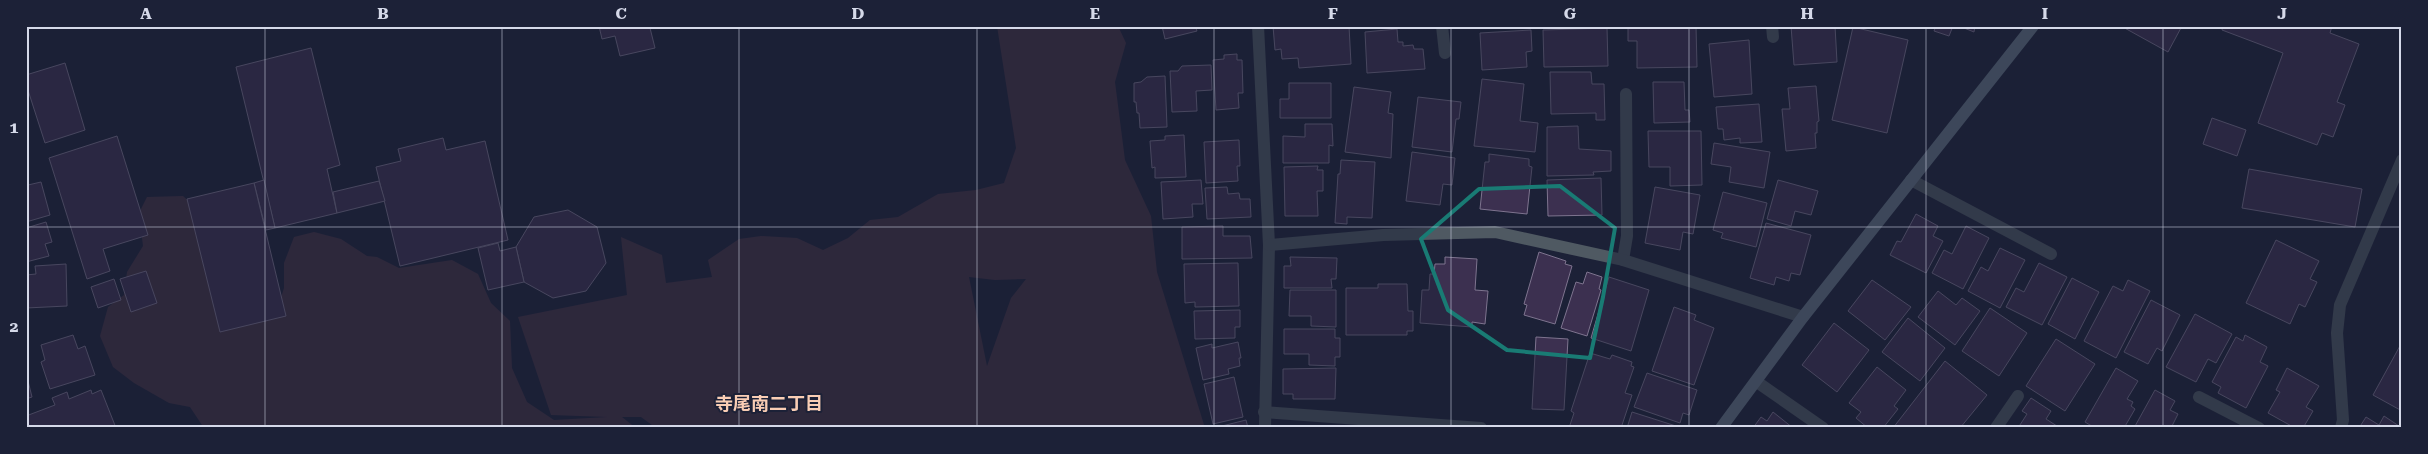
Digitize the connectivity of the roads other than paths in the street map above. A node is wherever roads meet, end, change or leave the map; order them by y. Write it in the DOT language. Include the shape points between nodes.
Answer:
graph roads {
  1 [pos="1258,26"];
  2 [pos="1442,26"];
  3 [pos="2033,26"];
  4 [pos="1445,53"];
  5 [pos="1626,94"];
  6 [pos="2402,160"];
  7 [pos="1911,180"];
  8 [pos="1269,245"];
  9 [pos="2051,254"];
  10 [pos="1623,260"];
  11 [pos="1803,317"];
  12 [pos="1757,382"];
  13 [pos="2018,396"];
  14 [pos="2199,397"];
  15 [pos="1264,412"];
  16 [pos="1265,428"];
  17 [pos="1481,428"];
  18 [pos="1722,428"];
  19 [pos="1823,428"];
  20 [pos="1996,428"];
  21 [pos="2259,428"];
  22 [pos="2341,428"];
  1 -- 8 [label="street"];
  2 -- 4 [label="street"];
  3 -- 7 [label="street"];
  5 -- 10 [label="street" via="1627,236"];
  6 -- 22 [label="street" via="2340,305 2337,333"];
  7 -- 9 [label="street"];
  7 -- 11 [label="street"];
  8 -- 10 [label="street" via="1383,235 1495,232"];
  8 -- 15 [label="street"];
  10 -- 11 [label="street"];
  11 -- 12 [label="street"];
  12 -- 18 [label="street"];
  12 -- 19 [label="street"];
  13 -- 20 [label="street"];
  14 -- 21 [label="street"];
  15 -- 16 [label="street"];
  15 -- 17 [label="street"];
}
